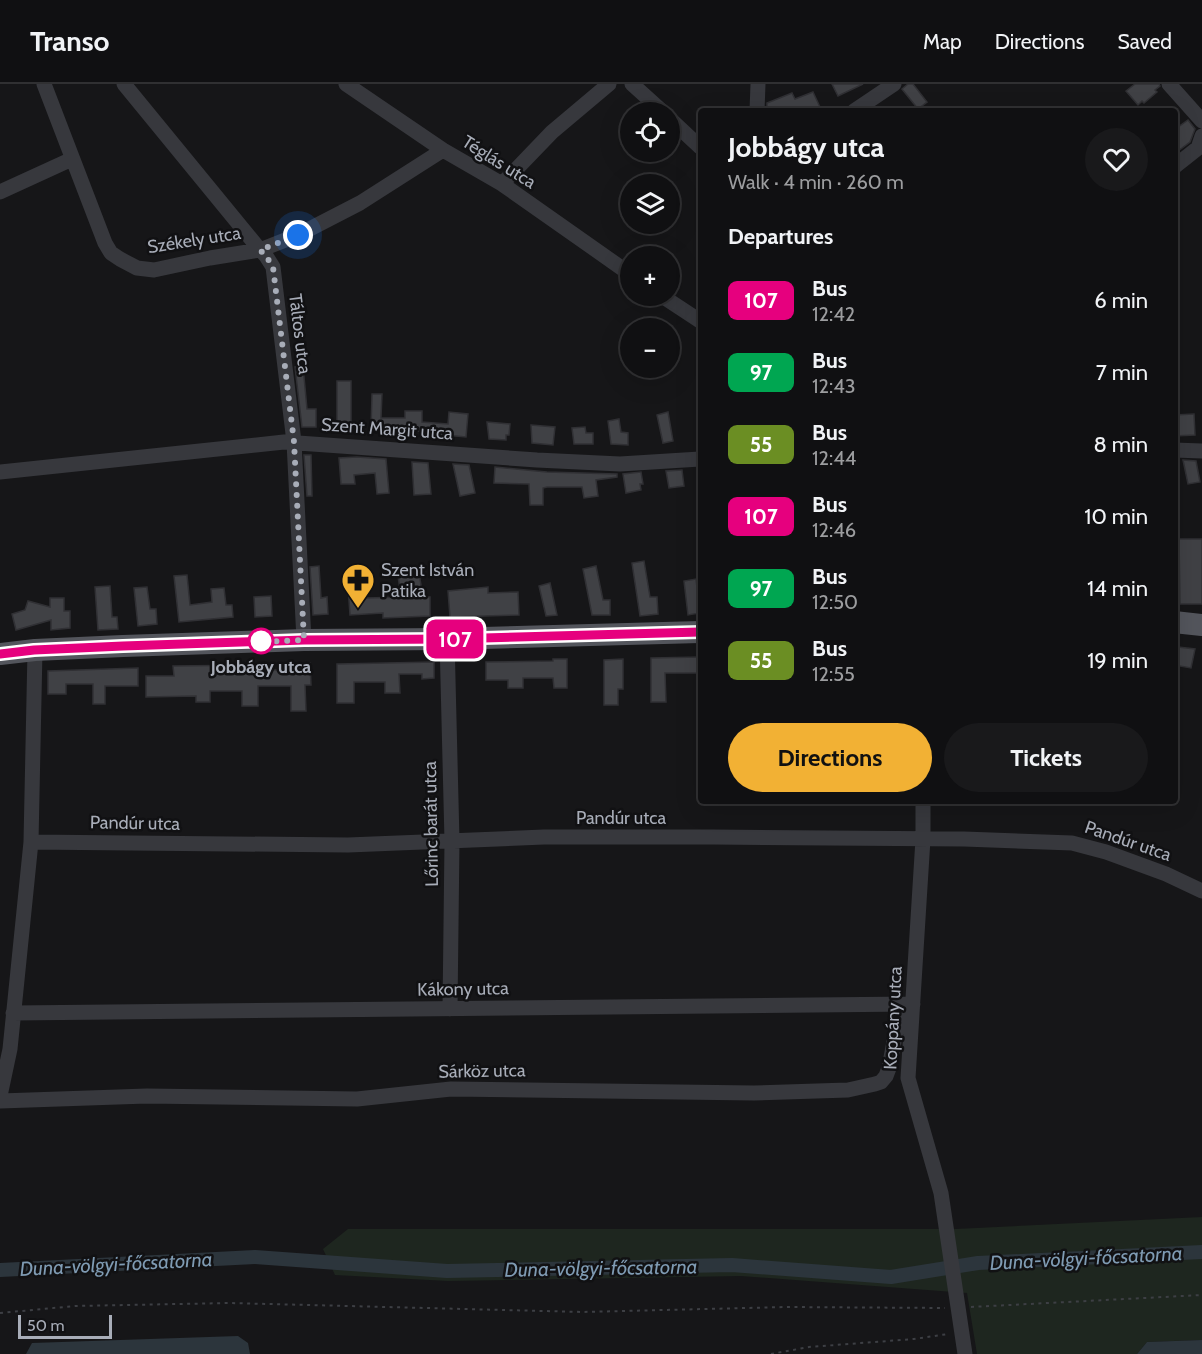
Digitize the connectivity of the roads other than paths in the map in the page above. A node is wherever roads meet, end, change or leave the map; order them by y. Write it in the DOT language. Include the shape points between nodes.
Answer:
graph roads {
  1 [pos="44,84"];
  2 [pos="124,84"];
  3 [pos="346,84"];
  4 [pos="609,84"];
  5 [pos="632,84"];
  6 [pos="758,84"];
  7 [pos="894,84"];
  8 [pos="1169,84"];
  9 [pos="652,102"];
  10 [pos="757,108"];
  11 [pos="858,108"];
  12 [pos="1202,121"];
  13 [pos="680,128"];
  14 [pos="1202,136"];
  15 [pos="698,145"];
  16 [pos="443,150"];
  17 [pos="72,159"];
  18 [pos="1178,164"];
  19 [pos="502,184"];
  20 [pos="0,192"];
  21 [pos="260,250"];
  22 [pos="620,267"];
  23 [pos="677,306"];
  24 [pos="698,320"];
  25 [pos="294,442"];
  26 [pos="1178,450"];
  27 [pos="1202,451"];
  28 [pos="698,459"];
  29 [pos="0,472"];
  30 [pos="1178,622"];
  31 [pos="1202,625"];
  32 [pos="698,632"];
  33 [pos="447,639"];
  34 [pos="304,640"];
  35 [pos="34,650"];
  36 [pos="0,654"];
  37 [pos="923,804"];
  38 [pos="923,839"];
  39 [pos="452,841"];
  40 [pos="30,842"];
  41 [pos="1202,891"];
  42 [pos="909,1004"];
  43 [pos="450,1009"];
  44 [pos="13,1012"];
  45 [pos="0,1096"];
  46 [pos="0,1101"];
  47 [pos="965,1354"];
  1 -- 17 [label="street, Székely utca"];
  2 -- 21 [label="street, Táltos utca"];
  3 -- 16 [label="street, Téglás utca"];
  4 -- 19 [label="street" via="552,132"];
  5 -- 9 [label="street"];
  6 -- 10 [label="street"];
  7 -- 11 [label="street"];
  8 -- 12 [label="street"];
  13 -- 15 [label="street"];
  14 -- 18 [label="street" via="1197,148"];
  16 -- 19 [label="street, Téglás utca"];
  16 -- 21 [label="street, Székely utca" via="360,203"];
  17 -- 20 [label="street"];
  17 -- 21 [label="street, Székely utca" via="105,243 111,253 137,268 154,270"];
  19 -- 22 [label="street, Téglás utca"];
  21 -- 25 [label="street, Táltos utca" via="273,267"];
  23 -- 24 [label="street"];
  25 -- 28 [label="street, Szent Margit utca" via="620,464"];
  25 -- 29 [label="street, Szent Margit utca"];
  25 -- 34 [label="street, Táltos utca"];
  26 -- 27 [label="street"];
  30 -- 31 [label="main road"];
  32 -- 33 [label="main road"];
  33 -- 34 [label="main road"];
  33 -- 39 [label="street, Lőrinc barát utca"];
  34 -- 35 [label="main road"];
  35 -- 36 [label="main road"];
  35 -- 40 [label="street"];
  37 -- 38 [label="street, Koppány utca"];
  38 -- 39 [label="street, Pandúr utca" via="566,837"];
  38 -- 41 [label="street, Pandúr utca" via="1072,843 1166,874"];
  38 -- 42 [label="street, Koppány utca"];
  39 -- 40 [label="street, Pandúr utca" via="348,845"];
  39 -- 43 [label="street, Lőrinc barát utca"];
  40 -- 44 [label="street"];
  42 -- 43 [label="street, Kákony utca"];
  42 -- 46 [label="street, Sárköz utca" via="898,1021 886,1076 881,1082 848,1090 754,1093 451,1089 357,1099 147,1096"];
  42 -- 47 [label="street, Koppány utca" via="908,1077 941,1193"];
  43 -- 44 [label="street, Kákony utca"];
  44 -- 45 [label="street"];
}
